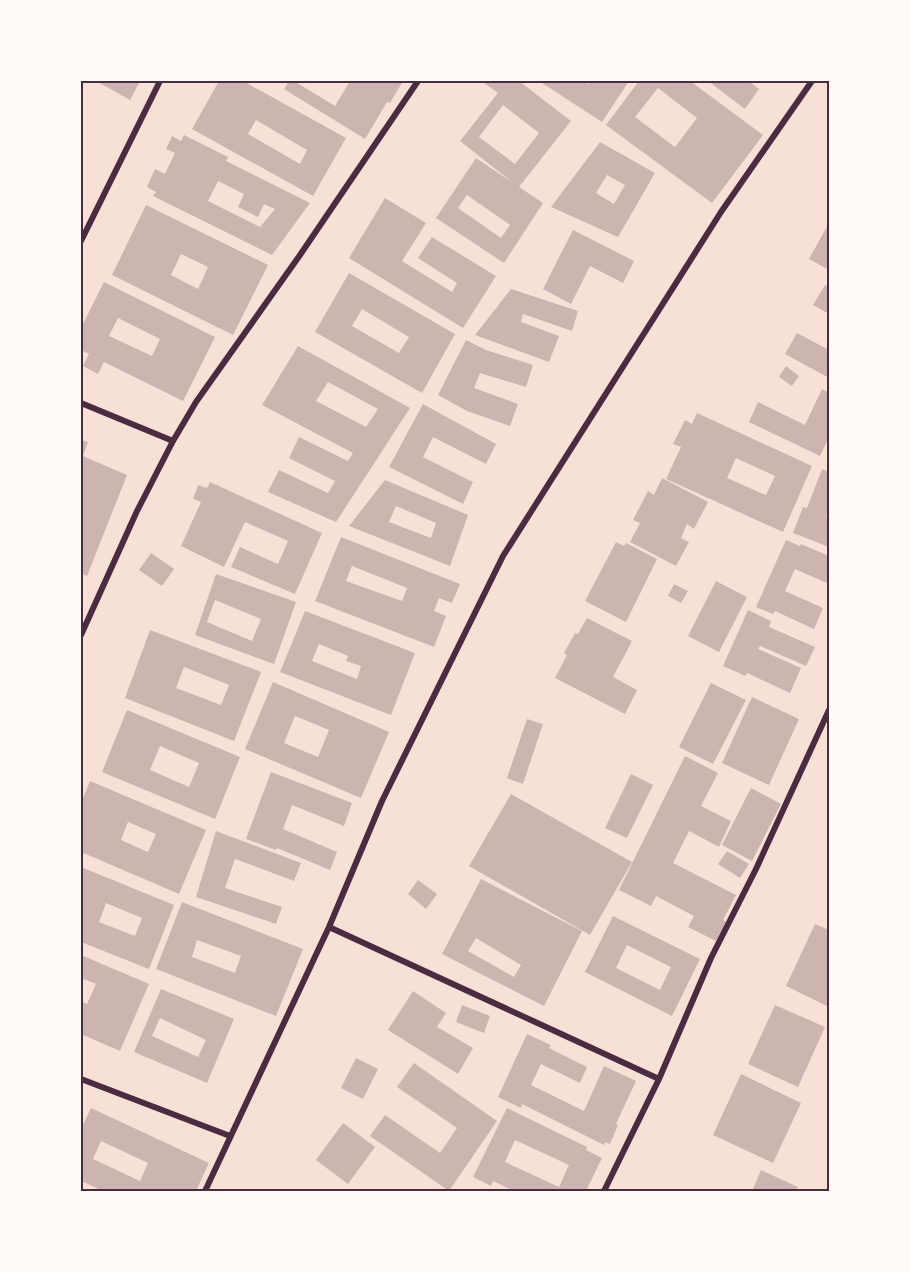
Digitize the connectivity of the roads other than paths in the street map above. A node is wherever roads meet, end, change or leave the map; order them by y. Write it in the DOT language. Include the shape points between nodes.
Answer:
graph roads {
  1 [pos="160,81"];
  2 [pos="418,81"];
  3 [pos="812,81"];
  4 [pos="81,241"];
  5 [pos="81,403"];
  6 [pos="173,441"];
  7 [pos="81,635"];
  8 [pos="829,710"];
  9 [pos="329,927"];
  10 [pos="81,1079"];
  11 [pos="659,1079"];
  12 [pos="230,1136"];
  13 [pos="205,1191"];
  14 [pos="604,1191"];
  1 -- 4 [label="street"];
  2 -- 6 [label="street"];
  3 -- 9 [label="street" via="721,212 503,556 382,801"];
  5 -- 6 [label="street"];
  6 -- 7 [label="street"];
  8 -- 11 [label="street" via="711,958"];
  9 -- 11 [label="street"];
  9 -- 12 [label="street"];
  10 -- 12 [label="street"];
  11 -- 14 [label="street"];
  12 -- 13 [label="street"];
}
